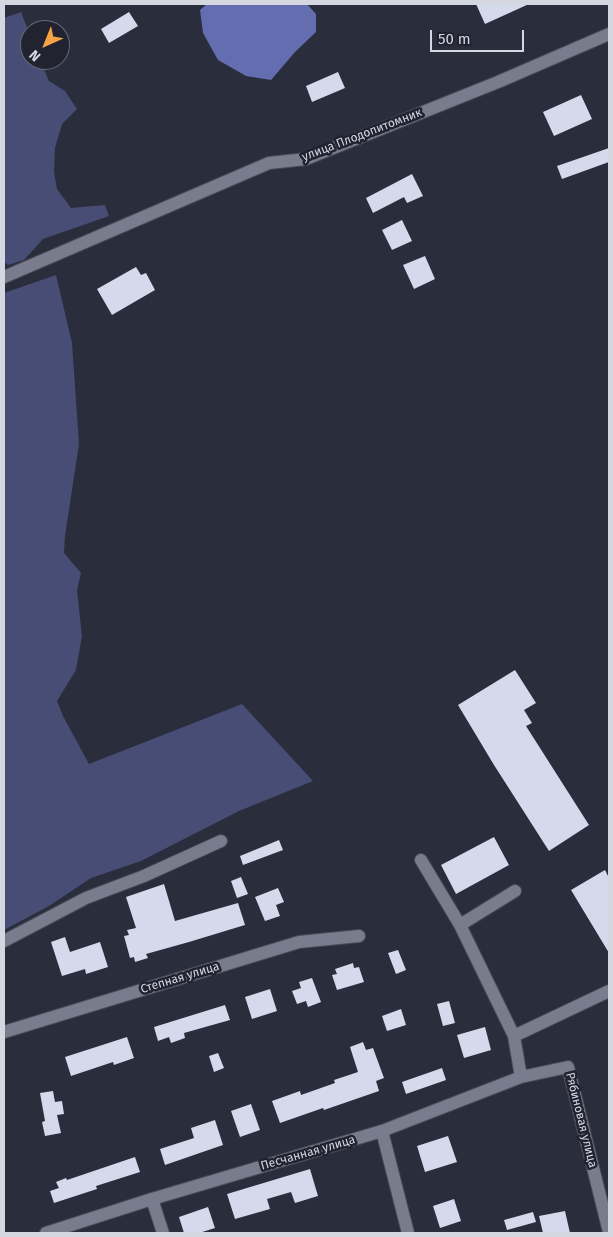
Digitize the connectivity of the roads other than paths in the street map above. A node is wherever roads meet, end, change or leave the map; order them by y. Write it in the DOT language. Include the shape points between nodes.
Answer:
graph roads {
  1 [pos="609,34"];
  2 [pos="4,277"];
  3 [pos="221,841"];
  4 [pos="420,860"];
  5 [pos="515,891"];
  6 [pos="460,926"];
  7 [pos="358,936"];
  8 [pos="4,941"];
  9 [pos="609,991"];
  10 [pos="4,1032"];
  11 [pos="514,1036"];
  12 [pos="568,1066"];
  13 [pos="521,1077"];
  14 [pos="382,1131"];
  15 [pos="152,1199"];
  16 [pos="609,1232"];
  17 [pos="46,1233"];
  18 [pos="163,1233"];
  19 [pos="408,1233"];
  1 -- 2 [label="street, улица Плодопитомник" via="306,159 268,163"];
  3 -- 8 [label="street" via="86,898"];
  4 -- 6 [label="street"];
  5 -- 6 [label="street"];
  6 -- 11 [label="street"];
  7 -- 10 [label="street, Степная улица" via="300,942"];
  9 -- 11 [label="street"];
  11 -- 13 [label="street"];
  12 -- 13 [label="street, Песчанная улица"];
  12 -- 16 [label="street, Рябиновая улица"];
  13 -- 14 [label="street, Песчанная улица"];
  14 -- 15 [label="street, Песчанная улица"];
  14 -- 19 [label="street"];
  15 -- 17 [label="street, Песчанная улица"];
  15 -- 18 [label="street"];
}
